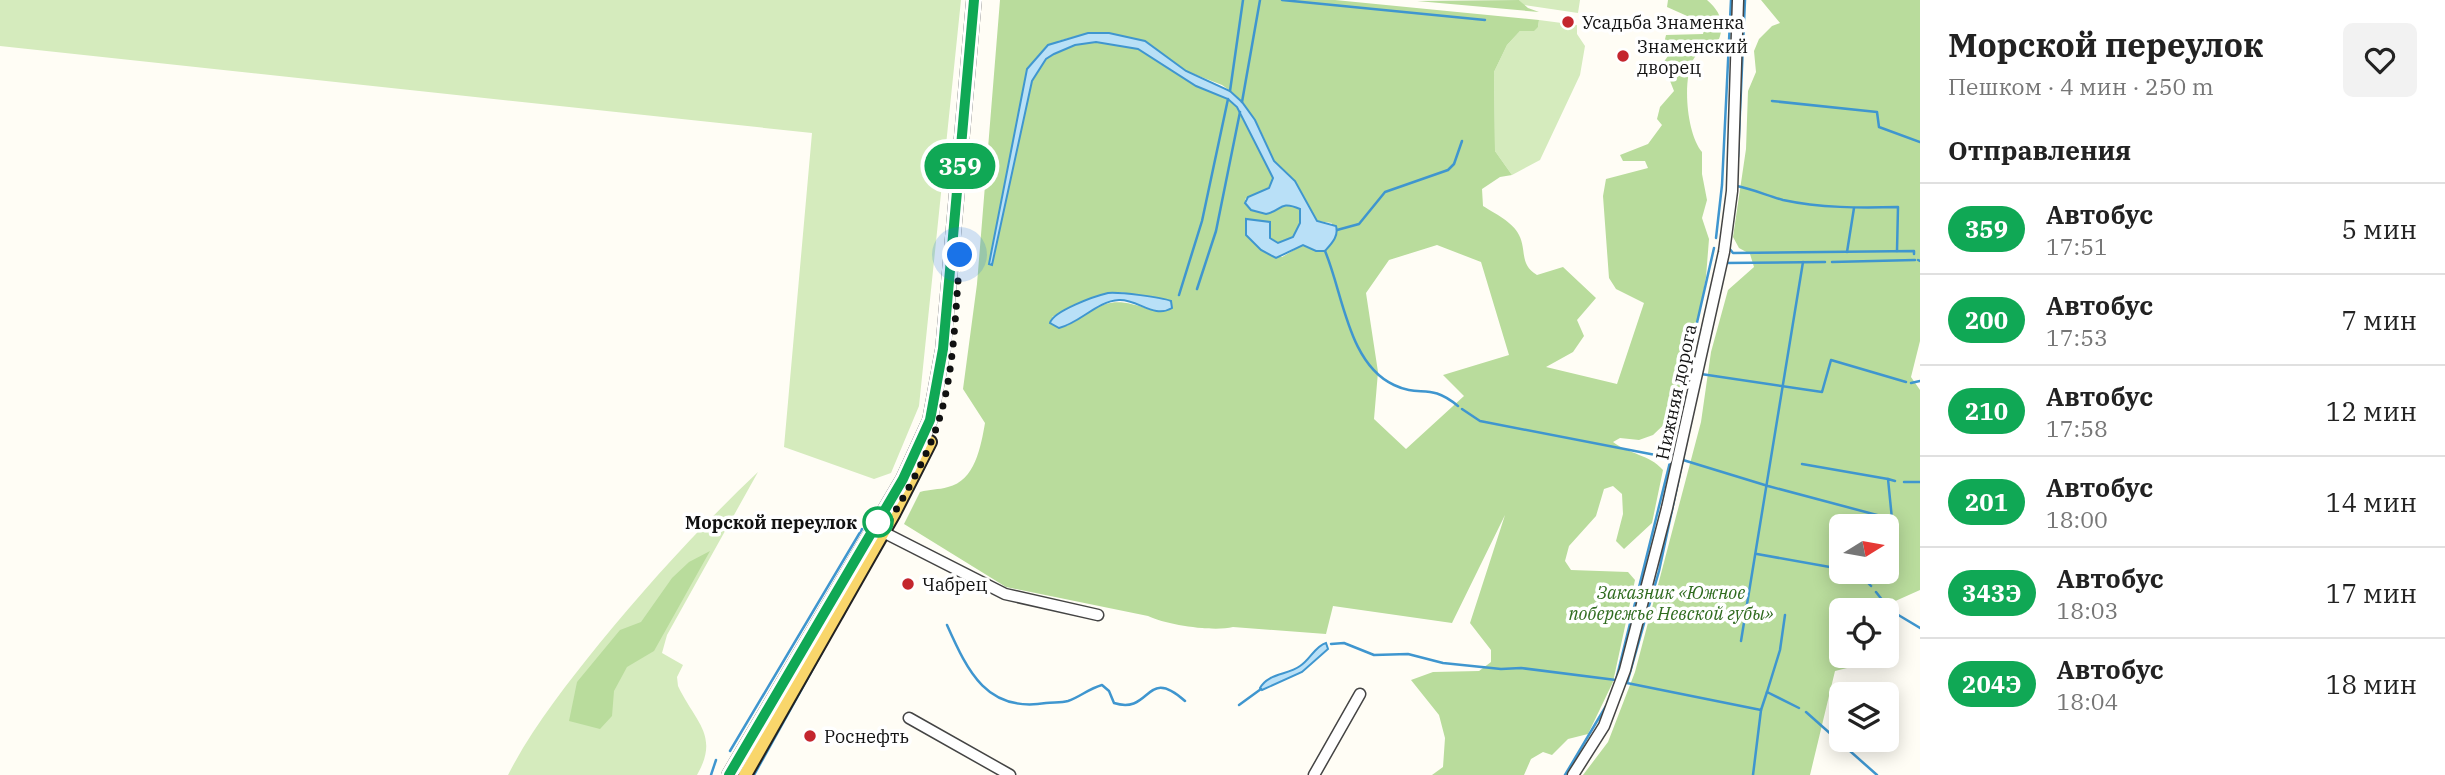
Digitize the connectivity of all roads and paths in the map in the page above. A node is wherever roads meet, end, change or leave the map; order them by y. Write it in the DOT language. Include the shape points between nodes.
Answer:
graph roads {
  1 [pos="974,0"];
  2 [pos="983,0"];
  3 [pos="1738,0"];
  4 [pos="883,532"];
  5 [pos="1098,615"];
  6 [pos="1360,694"];
  7 [pos="909,718"];
  8 [pos="729,775"];
  9 [pos="744,775"];
  10 [pos="1010,775"];
  11 [pos="1314,775"];
  12 [pos="1573,775"];
  1 -- 8 [label="main road" via="943,349 930,420 903,479"];
  2 -- 4 [label="main road" via="946,389 922,461"];
  3 -- 12 [label="street, Нижняя дорога" via="1732,191 1724,252 1628,660 1609,714"];
  4 -- 5 [label="street" via="1005,594"];
  4 -- 9 [label="main road"];
  6 -- 11 [label="street"];
  7 -- 10 [label="street"];
}
